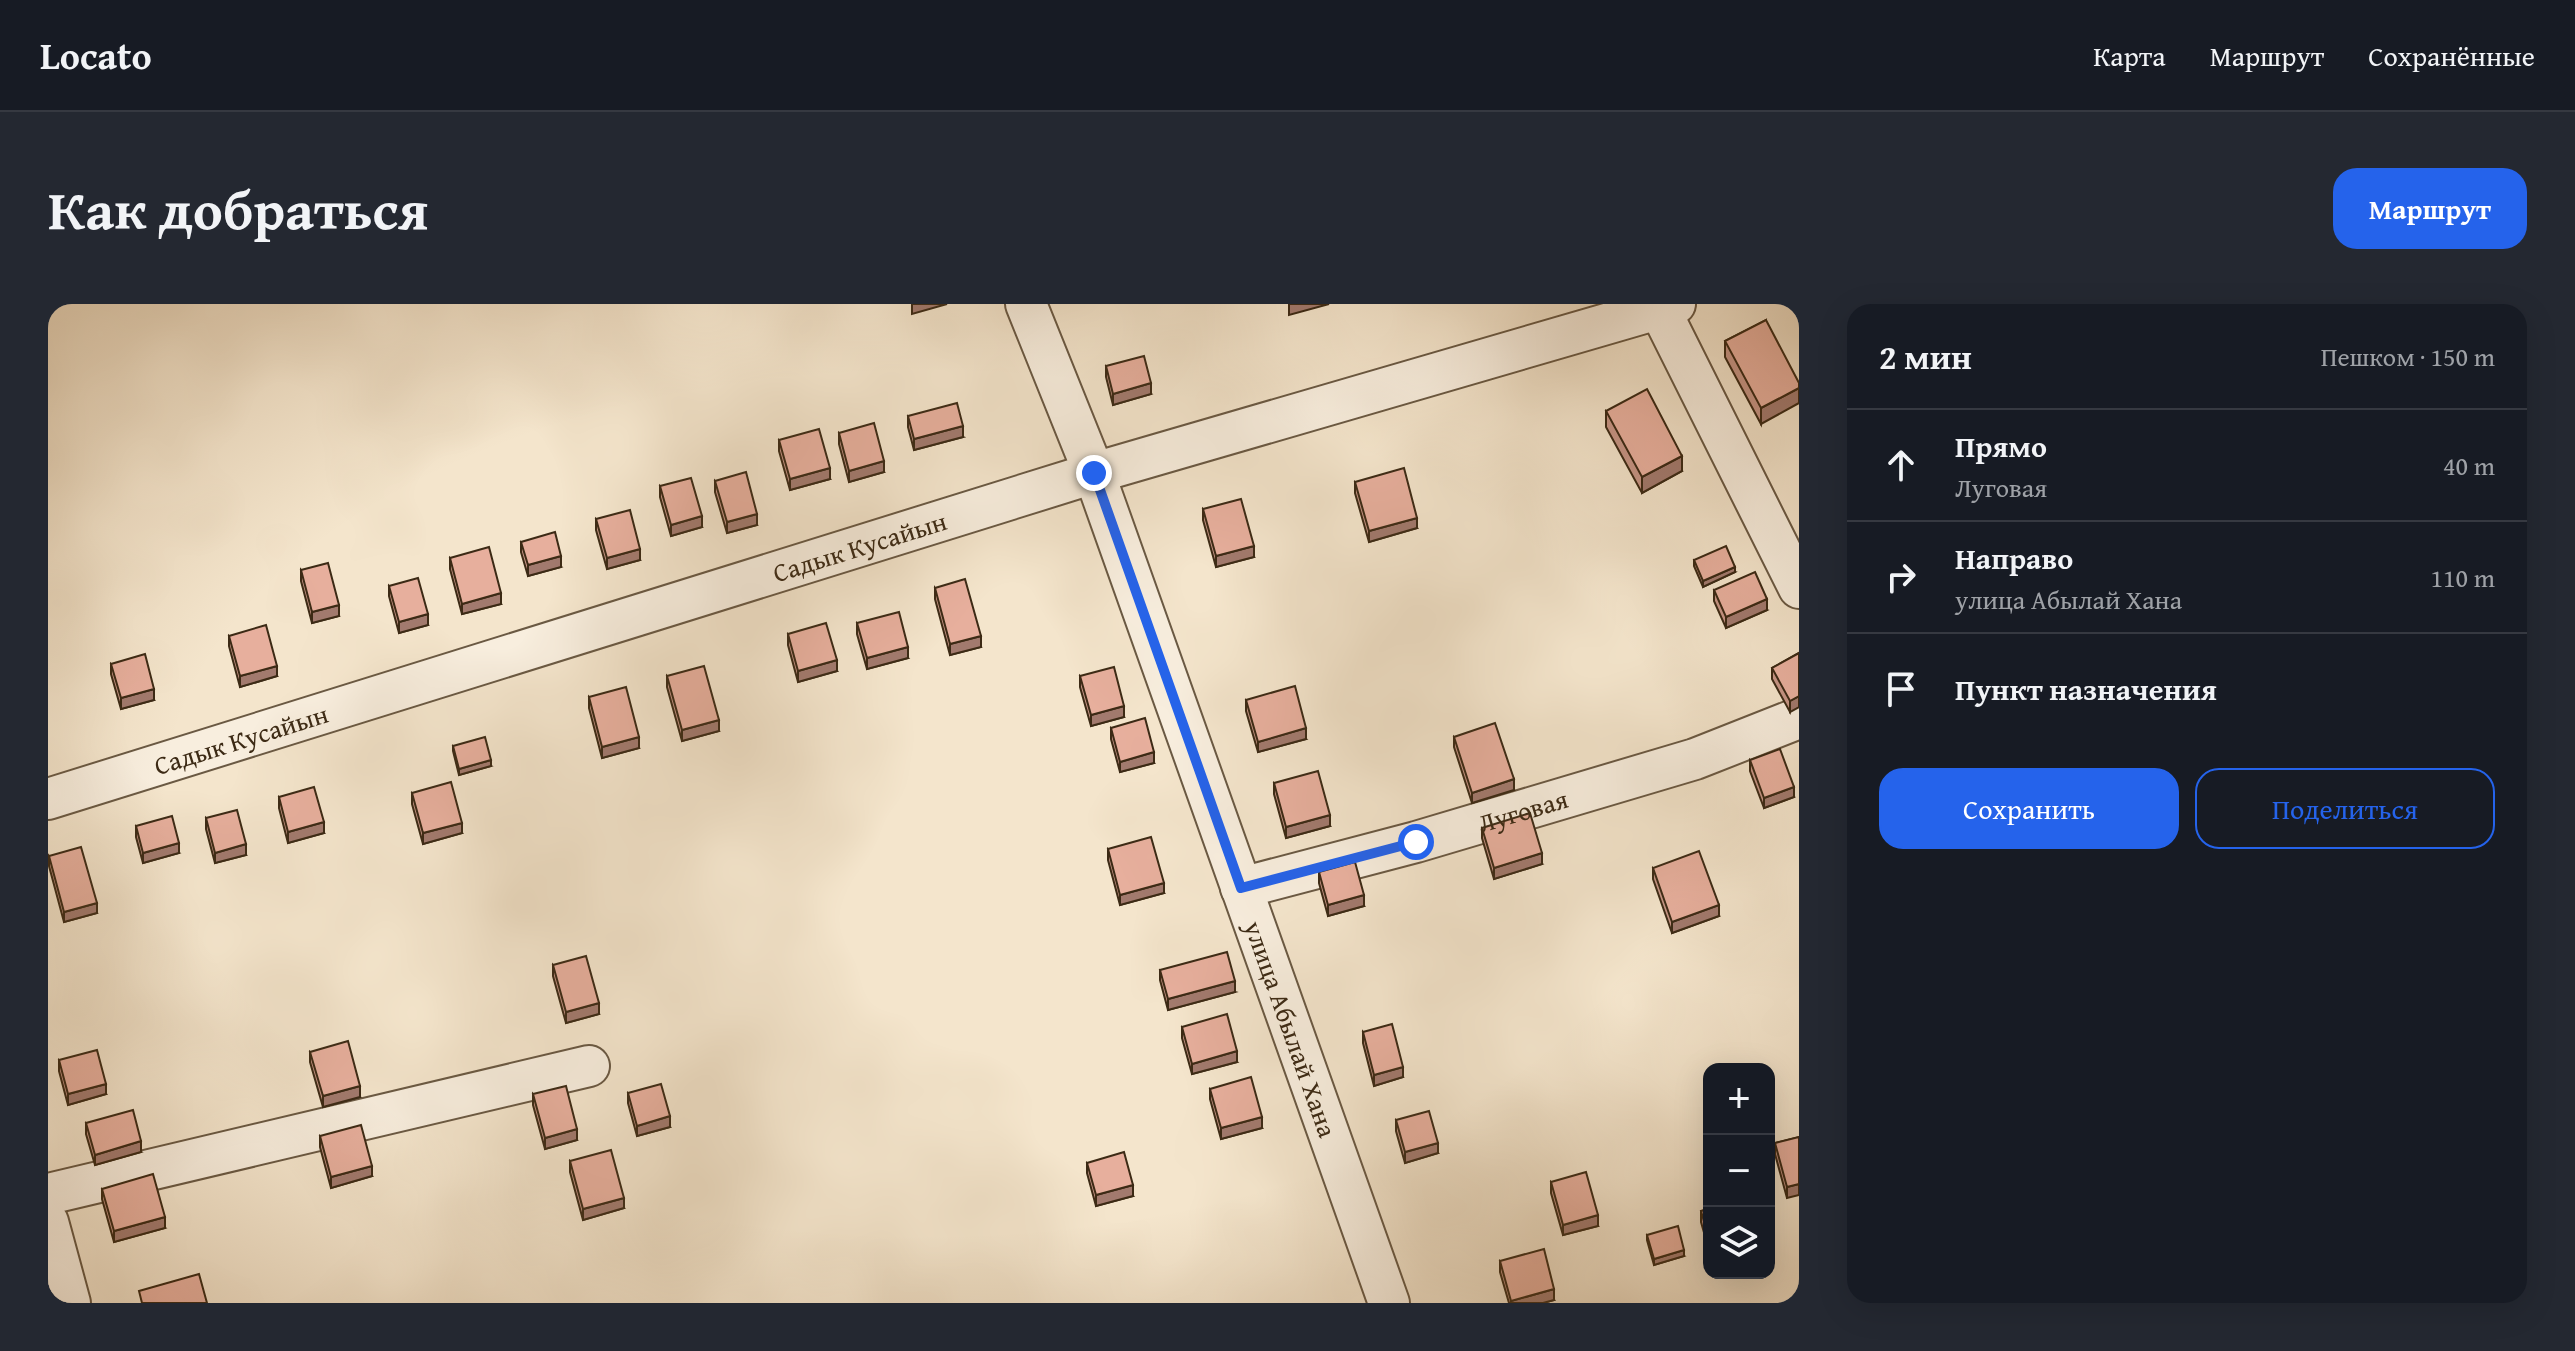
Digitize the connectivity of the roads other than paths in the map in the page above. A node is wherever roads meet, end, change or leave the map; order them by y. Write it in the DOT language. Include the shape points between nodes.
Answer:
graph roads {
  1 [pos="1026,304"];
  2 [pos="1664,306"];
  3 [pos="1094,473"];
  4 [pos="1799,588"];
  5 [pos="1799,718"];
  6 [pos="48,799"];
  7 [pos="1241,888"];
  8 [pos="589,1066"];
  9 [pos="48,1194"];
  10 [pos="48,1222"];
  11 [pos="70,1303"];
  12 [pos="1389,1303"];
  1 -- 3 [label="street, улица Абылай Хана"];
  2 -- 3 [label="street, Садык Кусайын"];
  2 -- 4 [label="street"];
  3 -- 6 [label="street, Садык Кусайын"];
  3 -- 7 [label="street, улица Абылай Хана"];
  5 -- 7 [label="street, Луговая" via="1695,759"];
  7 -- 12 [label="street, улица Абылай Хана"];
  8 -- 9 [label="street"];
  10 -- 11 [label="street"];
}
